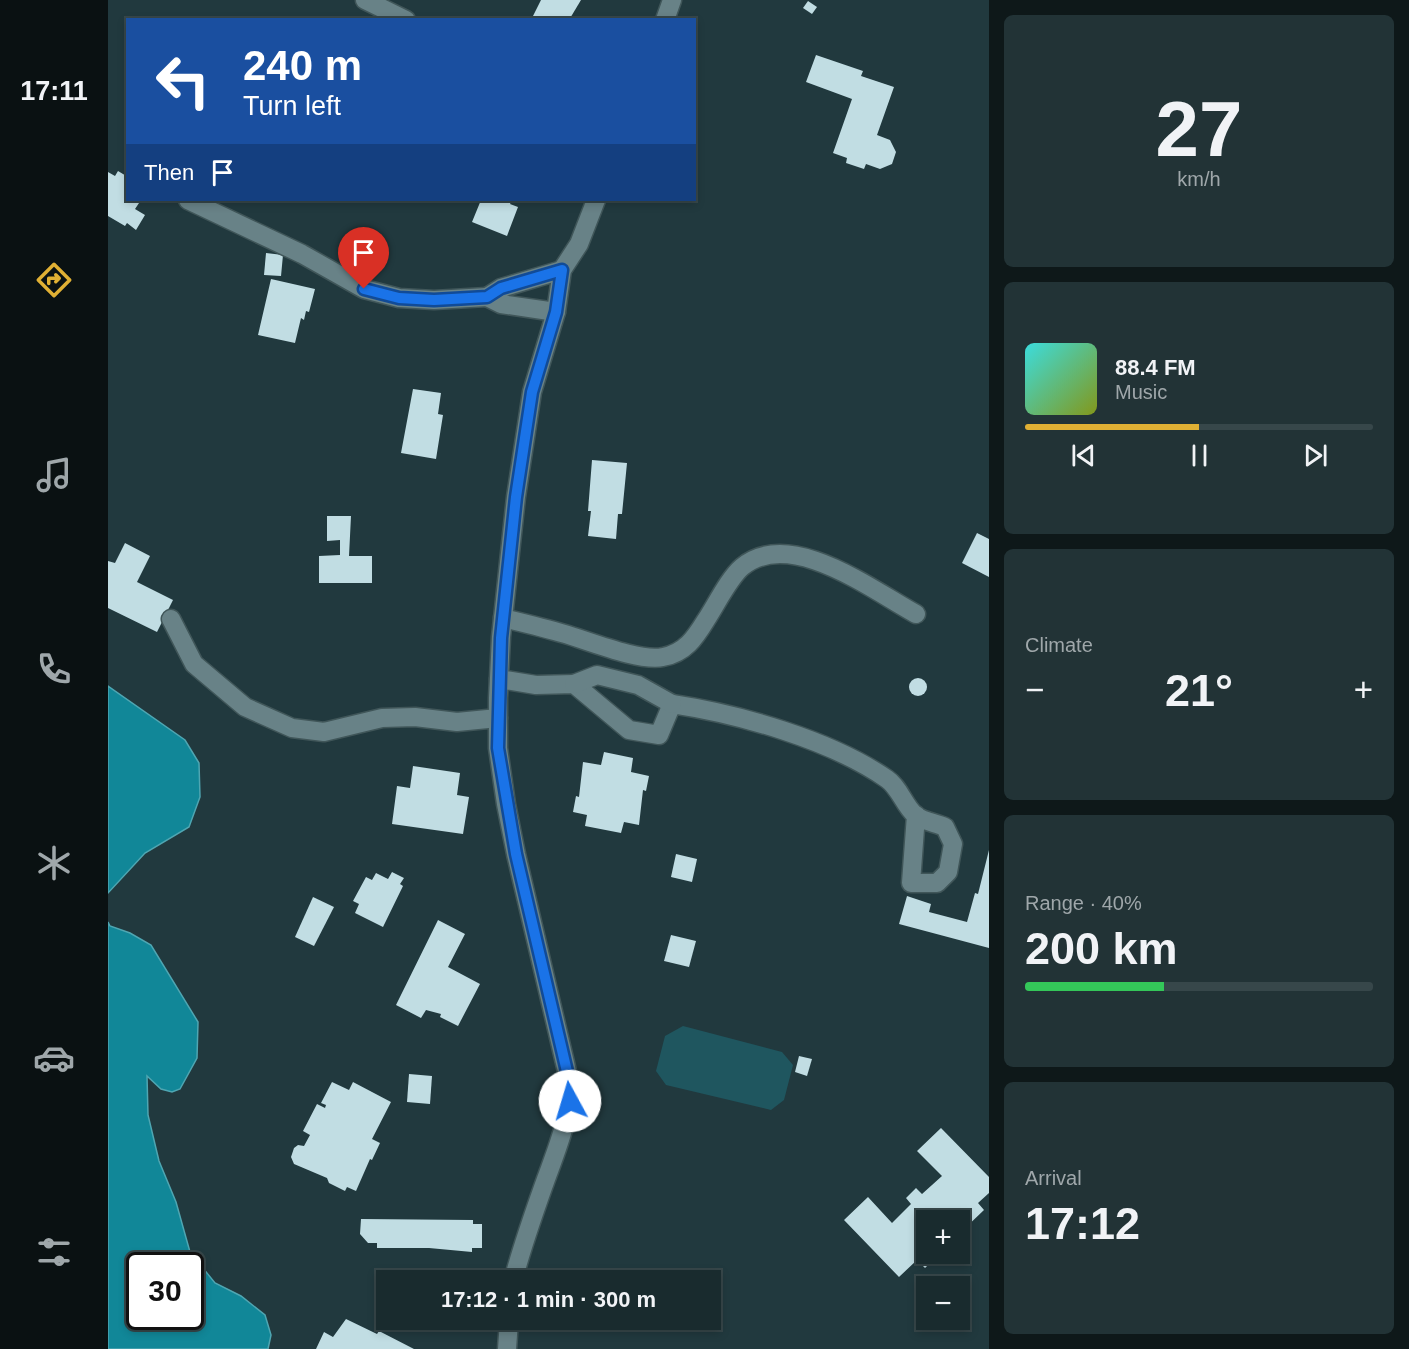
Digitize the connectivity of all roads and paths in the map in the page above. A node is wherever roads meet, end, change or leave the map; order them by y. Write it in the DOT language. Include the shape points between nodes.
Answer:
graph roads {
  1 [pos="365,0"];
  2 [pos="672,0"];
  3 [pos="402,18"];
  4 [pos="666,18"];
  5 [pos="190,201"];
  6 [pos="596,201"];
  7 [pos="562,270"];
  8 [pos="487,297"];
  9 [pos="556,312"];
  10 [pos="916,614"];
  11 [pos="503,618"];
  12 [pos="171,620"];
  13 [pos="499,680"];
  14 [pos="574,684"];
  15 [pos="672,704"];
  16 [pos="498,718"];
  17 [pos="916,815"];
  18 [pos="516,1270"];
  19 [pos="508,1330"];
  20 [pos="507,1349"];
  1 -- 3 [label="street"];
  2 -- 4 [label="street"];
  5 -- 8 [label="street" via="302,254 364,289 399,298"];
  6 -- 7 [label="street" via="579,244"];
  7 -- 8 [label="street" via="501,288"];
  7 -- 9 [label="street"];
  8 -- 9 [label="street" via="501,304"];
  9 -- 11 [label="street" via="532,392"];
  10 -- 11 [label="street" via="825,564 783,553 755,558 740,569 691,644 662,658 640,656"];
  11 -- 13 [label="street"];
  12 -- 16 [label="street" via="194,664 244,707 292,728 324,732 382,718 457,722"];
  13 -- 14 [label="street" via="536,685"];
  13 -- 16 [label="street"];
  14 -- 15 [label="street" via="597,675 638,685"];
  14 -- 15 [label="street" via="629,730 659,735"];
  15 -- 17 [label="street" via="771,727 850,758 889,780"];
  16 -- 18 [label="street" via="498,748 514,844 569,1080 570,1101 566,1125"];
  19 -- 20 [label="street"];
}
